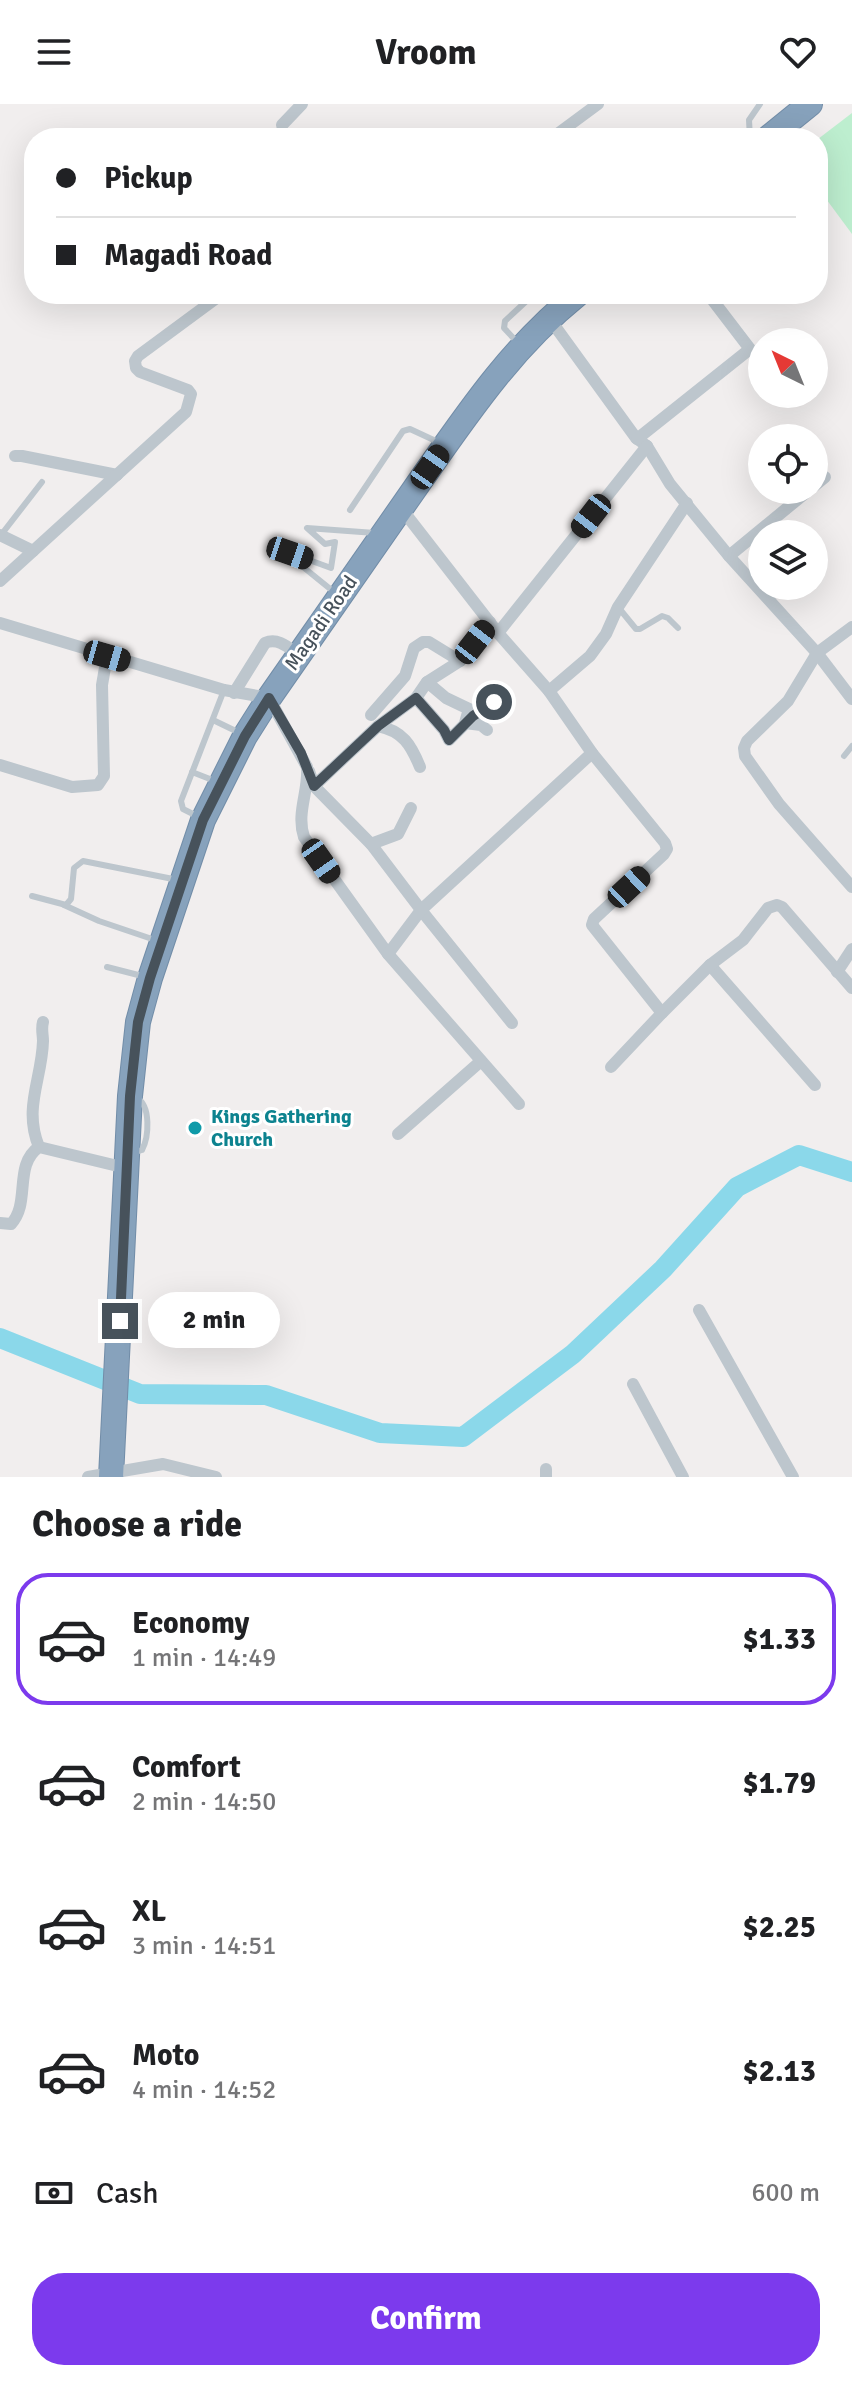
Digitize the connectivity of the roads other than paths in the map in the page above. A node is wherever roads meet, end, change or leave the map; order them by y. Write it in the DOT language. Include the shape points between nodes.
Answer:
graph roads {
  1 [pos="302,104"];
  2 [pos="598,104"];
  3 [pos="760,104"];
  4 [pos="810,104"];
  5 [pos="282,125"];
  6 [pos="566,128"];
  7 [pos="749,128"];
  8 [pos="780,128"];
  9 [pos="208,304"];
  10 [pos="523,304"];
  11 [pos="566,304"];
  12 [pos="716,304"];
  13 [pos="549,318"];
  14 [pos="521,346"];
  15 [pos="642,443"];
  16 [pos="445,446"];
  17 [pos="15,456"];
  18 [pos="117,475"];
  19 [pos="42,482"];
  20 [pos="687,503"];
  21 [pos="792,504"];
  22 [pos="401,508"];
  23 [pos="350,510"];
  24 [pos="384,533"];
  25 [pos="0,535"];
  26 [pos="33,551"];
  27 [pos="729,556"];
  28 [pos="0,581"];
  29 [pos="340,597"];
  30 [pos="618,607"];
  31 [pos="0,623"];
  32 [pos="852,627"];
  33 [pos="494,628"];
  34 [pos="678,628"];
  35 [pos="817,653"];
  36 [pos="299,655"];
  37 [pos="107,656"];
  38 [pos="460,661"];
  39 [pos="405,676"];
  40 [pos="421,689"];
  41 [pos="549,691"];
  42 [pos="229,692"];
  43 [pos="269,698"];
  44 [pos="852,698"];
  45 [pos="494,702"];
  46 [pos="213,720"];
  47 [pos="375,721"];
  48 [pos="465,723"];
  49 [pos="487,730"];
  50 [pos="245,736"];
  51 [pos="852,746"];
  52 [pos="592,753"];
  53 [pos="844,756"];
  54 [pos="0,765"];
  55 [pos="307,767"];
  56 [pos="420,767"];
  57 [pos="192,772"];
  58 [pos="221,783"];
  59 [pos="314,786"];
  60 [pos="411,808"];
  61 [pos="203,820"];
  62 [pos="371,844"];
  63 [pos="181,881"];
  64 [pos="852,887"];
  65 [pos="32,896"];
  66 [pos="64,905"];
  67 [pos="421,910"];
  68 [pos="162,943"];
  69 [pos="852,949"];
  70 [pos="388,954"];
  71 [pos="710,965"];
  72 [pos="107,967"];
  73 [pos="837,972"];
  74 [pos="150,978"];
  75 [pos="852,988"];
  76 [pos="662,1013"];
  77 [pos="43,1022"];
  78 [pos="512,1023"];
  79 [pos="481,1061"];
  80 [pos="611,1067"];
  81 [pos="815,1085"];
  82 [pos="519,1104"];
  83 [pos="398,1134"];
  84 [pos="39,1147"];
  85 [pos="127,1161"];
  86 [pos="0,1223"];
  87 [pos="699,1310"];
  88 [pos="633,1384"];
  89 [pos="104,1475"];
  90 [pos="216,1477"];
  91 [pos="683,1477"];
  92 [pos="793,1477"];
  1 -- 5 [label="street"];
  2 -- 6 [label="street"];
  3 -- 7 [label="lane"];
  4 -- 8 [label="highway"];
  9 -- 18 [label="street" via="135,361 140,372 191,394 186,412"];
  10 -- 14 [label="lane" via="504,328"];
  11 -- 13 [label="highway, Magadi Road"];
  12 -- 15 [label="street" via="750,349"];
  13 -- 14 [label="highway, Magadi Road"];
  13 -- 15 [label="street"];
  14 -- 16 [label="highway, Magadi Road"];
  15 -- 20 [label="street"];
  15 -- 33 [label="street"];
  16 -- 22 [label="highway, Magadi Road"];
  16 -- 23 [label="lane" via="410,429 403,431"];
  17 -- 18 [label="street"];
  18 -- 26 [label="street"];
  19 -- 25 [label="lane"];
  20 -- 27 [label="street"];
  20 -- 30 [label="street"];
  21 -- 27 [label="street"];
  22 -- 24 [label="highway, Magadi Road"];
  22 -- 33 [label="street"];
  24 -- 29 [label="highway, Magadi Road"];
  24 -- 29 [label="lane" via="307,528 325,544 335,542 331,568 290,553 292,558"];
  25 -- 26 [label="street"];
  26 -- 28 [label="street"];
  27 -- 35 [label="street"];
  29 -- 36 [label="highway, Magadi Road"];
  30 -- 34 [label="lane" via="636,629 662,616"];
  30 -- 41 [label="street" via="590,656"];
  31 -- 37 [label="street"];
  32 -- 35 [label="street"];
  33 -- 38 [label="street"];
  33 -- 41 [label="street"];
  35 -- 44 [label="street"];
  35 -- 64 [label="street" via="788,701 747,741 745,756 779,804"];
  36 -- 42 [label="street" via="278,642 265,643"];
  36 -- 43 [label="highway, Magadi Road"];
  37 -- 42 [label="street"];
  37 -- 54 [label="street" via="102,685 104,776 98,785 72,787"];
  38 -- 39 [label="street" via="423,642 414,648"];
  38 -- 40 [label="street"];
  39 -- 40 [label="street"];
  39 -- 47 [label="street"];
  40 -- 47 [label="street"];
  40 -- 48 [label="street" via="469,709"];
  40 -- 48 [label="street" via="449,740"];
  41 -- 52 [label="street"];
  42 -- 43 [label="street"];
  42 -- 46 [label="lane"];
  43 -- 50 [label="highway, Magadi Road"];
  43 -- 55 [label="street"];
  45 -- 48 [label="street"];
  46 -- 50 [label="lane"];
  46 -- 57 [label="lane"];
  47 -- 56 [label="street" via="408,743"];
  47 -- 59 [label="street"];
  48 -- 49 [label="street"];
  50 -- 58 [label="highway, Magadi Road"];
  51 -- 53 [label="lane"];
  52 -- 67 [label="street"];
  52 -- 76 [label="street" via="667,849 592,925"];
  55 -- 59 [label="street"];
  55 -- 70 [label="street" via="304,837"];
  57 -- 58 [label="lane"];
  57 -- 61 [label="lane" via="181,805"];
  58 -- 61 [label="highway, Magadi Road"];
  59 -- 62 [label="street"];
  60 -- 62 [label="street" via="398,834"];
  61 -- 63 [label="highway, Magadi Road"];
  62 -- 67 [label="street"];
  63 -- 66 [label="lane" via="83,861 74,868 71,899"];
  63 -- 68 [label="highway, Magadi Road"];
  65 -- 66 [label="lane"];
  66 -- 68 [label="lane"];
  67 -- 70 [label="street"];
  67 -- 78 [label="street"];
  68 -- 74 [label="highway, Magadi Road"];
  69 -- 73 [label="street"];
  70 -- 79 [label="street"];
  71 -- 73 [label="street" via="777,905"];
  71 -- 76 [label="street"];
  71 -- 81 [label="street"];
  72 -- 74 [label="lane"];
  73 -- 75 [label="street"];
  74 -- 85 [label="highway, Magadi Road" via="138,1022"];
  76 -- 80 [label="street"];
  77 -- 84 [label="street" via="32,1105"];
  79 -- 82 [label="street"];
  79 -- 83 [label="street"];
  84 -- 85 [label="street"];
  84 -- 86 [label="street" via="25,1165 18,1217 11,1224"];
  85 -- 89 [label="highway, Magadi Road" via="114,1426"];
  87 -- 92 [label="street"];
  88 -- 91 [label="street"];
  89 -- 90 [label="street" via="163,1464"];
}
